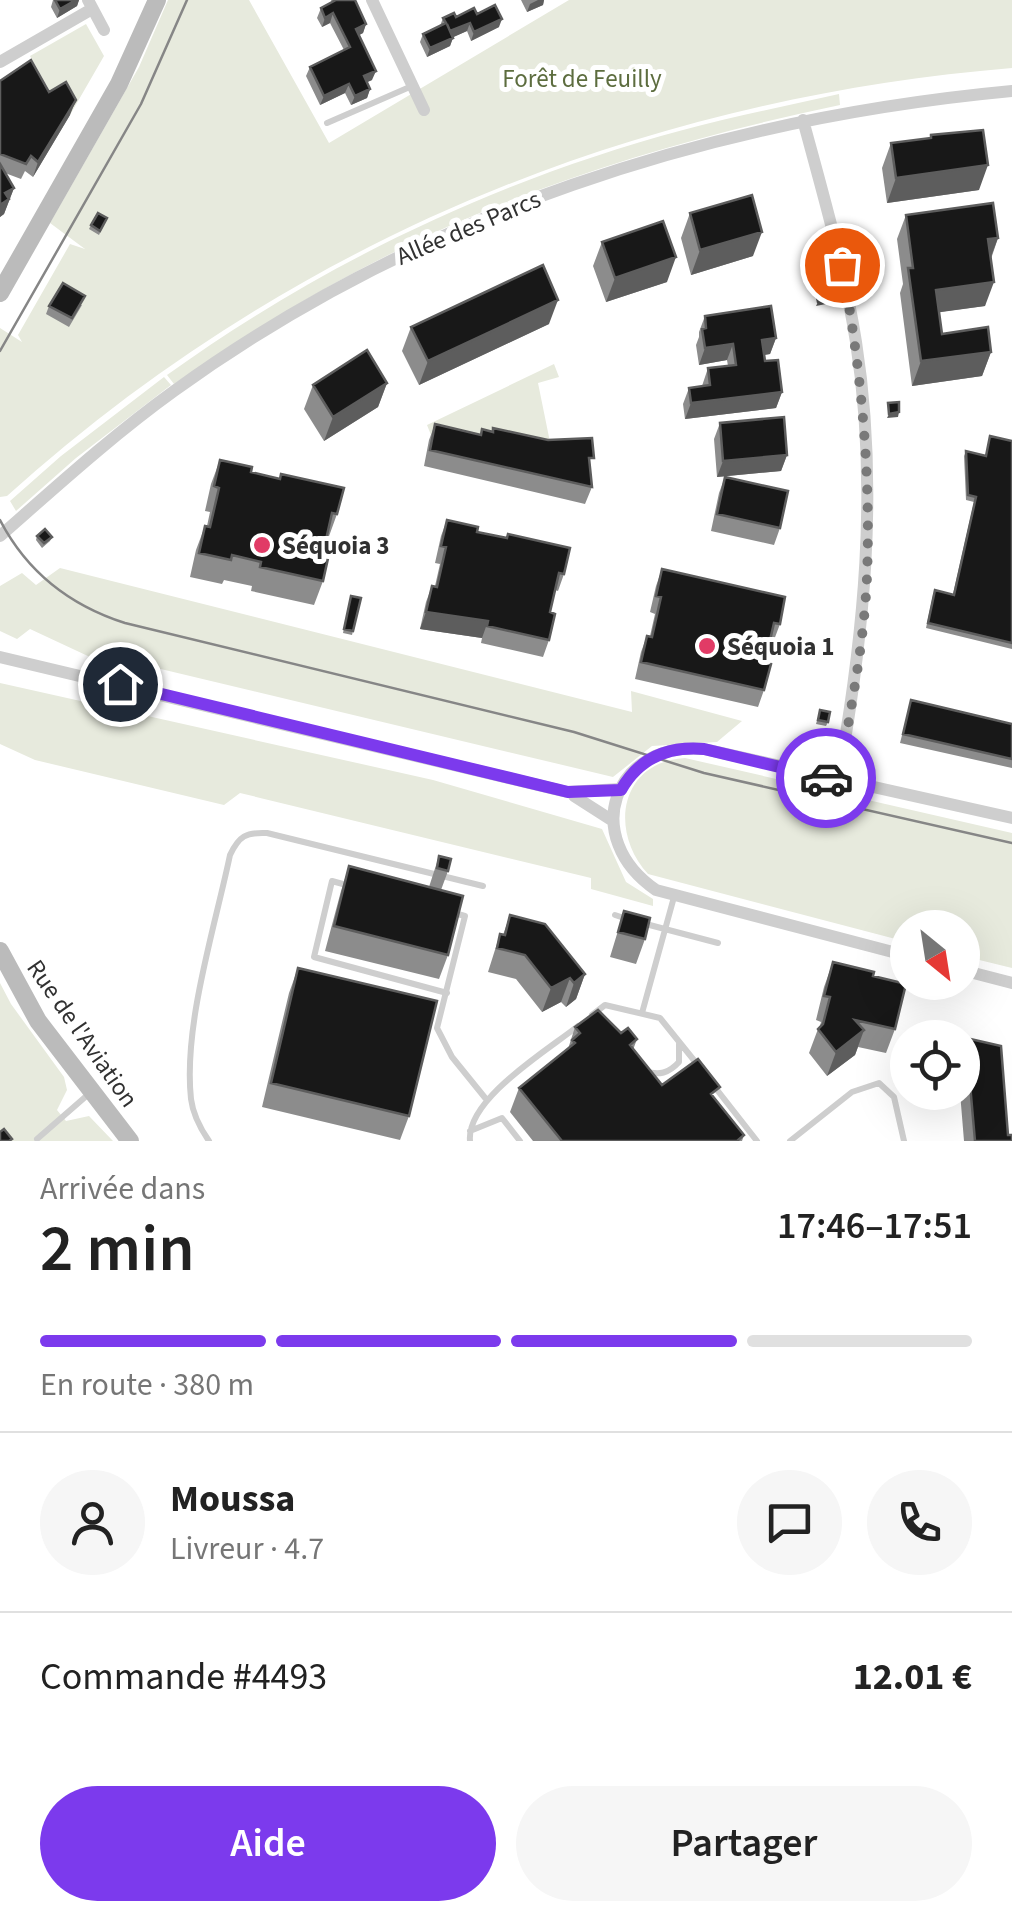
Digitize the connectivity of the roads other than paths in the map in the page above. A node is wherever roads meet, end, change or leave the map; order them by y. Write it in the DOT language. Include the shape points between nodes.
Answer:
graph roads {
  1 [pos="158,0"];
  2 [pos="372,0"];
  3 [pos="90,4"];
  4 [pos="104,30"];
  5 [pos="0,62"];
  6 [pos="413,86"];
  7 [pos="1012,91"];
  8 [pos="424,110"];
  9 [pos="804,120"];
  10 [pos="327,123"];
  11 [pos="0,293"];
  12 [pos="0,536"];
  13 [pos="3,656"];
  14 [pos="838,781"];
  15 [pos="621,790"];
  16 [pos="568,792"];
  17 [pos="1012,818"];
  18 [pos="613,821"];
  19 [pos="351,886"];
  20 [pos="483,886"];
  21 [pos="674,896"];
  22 [pos="446,911"];
  23 [pos="614,916"];
  24 [pos="665,929"];
  25 [pos="718,943"];
  26 [pos="0,951"];
  27 [pos="890,951"];
  28 [pos="980,974"];
  29 [pos="1012,982"];
  30 [pos="446,993"];
  31 [pos="605,1005"];
  32 [pos="642,1014"];
  33 [pos="604,1023"];
  34 [pos="679,1041"];
  35 [pos="642,1070"];
  36 [pos="701,1070"];
  37 [pos="712,1084"];
  38 [pos="92,1091"];
  39 [pos="486,1098"];
  40 [pos="469,1132"];
  41 [pos="37,1139"];
  42 [pos="130,1141"];
  43 [pos="209,1141"];
  44 [pos="470,1141"];
  45 [pos="520,1141"];
  46 [pos="757,1141"];
  47 [pos="790,1141"];
  48 [pos="904,1141"];
  1 -- 11 [label="street" via="119,84"];
  2 -- 6 [label="street"];
  3 -- 4 [label="street"];
  3 -- 5 [label="street"];
  6 -- 8 [label="street"];
  6 -- 10 [label="lane"];
  7 -- 9 [label="street, Allée des Parcs"];
  9 -- 12 [label="street, Allée des Parcs" via="643,160 524,201 374,268 176,390"];
  9 -- 14 [label="street" via="857,346 868,485 865,596"];
  13 -- 16 [label="street"];
  14 -- 15 [label="street" via="686,748 646,761"];
  14 -- 17 [label="street"];
  15 -- 16 [label="street"];
  15 -- 18 [label="street"];
  16 -- 18 [label="street"];
  18 -- 21 [label="street" via="626,864"];
  19 -- 30 [label="lane" via="332,881 314,957"];
  20 -- 43 [label="lane" via="267,833 238,839 194,1028 191,1099"];
  21 -- 24 [label="lane"];
  21 -- 27 [label="street"];
  22 -- 30 [label="lane" via="465,916"];
  23 -- 24 [label="lane"];
  24 -- 25 [label="lane"];
  24 -- 32 [label="lane"];
  26 -- 38 [label="street, Rue de l'Aviation" via="38,1021"];
  28 -- 29 [label="street"];
  30 -- 39 [label="lane" via="437,1028"];
  31 -- 32 [label="lane"];
  31 -- 33 [label="lane"];
  31 -- 39 [label="lane"];
  32 -- 34 [label="lane" via="660,1018"];
  34 -- 35 [label="lane" via="680,1062 672,1070"];
  34 -- 36 [label="lane"];
  37 -- 46 [label="lane"];
  38 -- 41 [label="lane"];
  38 -- 42 [label="street, Rue de l'Aviation"];
  39 -- 40 [label="lane"];
  40 -- 44 [label="lane"];
  40 -- 45 [label="lane" via="502,1118"];
  47 -- 48 [label="lane" via="852,1092 879,1083 894,1097"];
}
